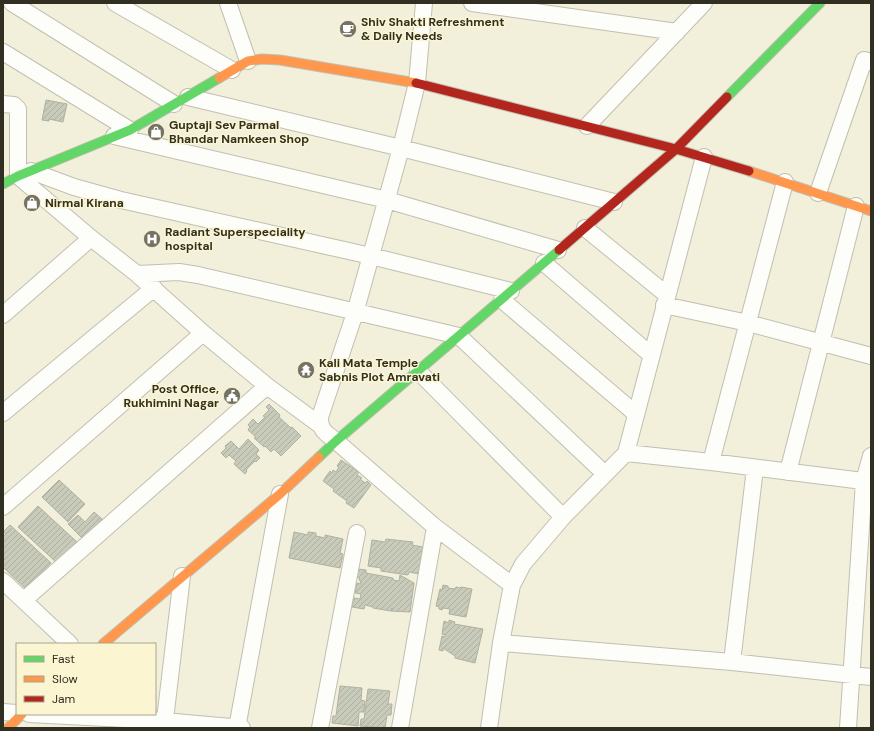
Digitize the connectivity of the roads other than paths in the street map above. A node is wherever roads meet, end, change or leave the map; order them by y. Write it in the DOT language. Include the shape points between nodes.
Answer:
graph roads {
  1 [pos="12,3"];
  2 [pos="115,3"];
  3 [pos="228,3"];
  4 [pos="424,3"];
  5 [pos="472,3"];
  6 [pos="704,3"];
  7 [pos="820,3"];
  8 [pos="677,32"];
  9 [pos="3,52"];
  10 [pos="248,61"];
  11 [pos="871,62"];
  12 [pos="232,70"];
  13 [pos="417,83"];
  14 [pos="181,101"];
  15 [pos="3,104"];
  16 [pos="587,126"];
  17 [pos="130,130"];
  18 [pos="114,136"];
  19 [pos="401,148"];
  20 [pos="676,149"];
  21 [pos="704,158"];
  22 [pos="12,182"];
  23 [pos="785,182"];
  24 [pos="818,193"];
  25 [pos="387,200"];
  26 [pos="614,202"];
  27 [pos="864,209"];
  28 [pos="585,228"];
  29 [pos="91,238"];
  30 [pos="558,250"];
  31 [pos="371,256"];
  32 [pos="544,263"];
  33 [pos="137,274"];
  34 [pos="154,288"];
  35 [pos="506,296"];
  36 [pos="666,300"];
  37 [pos="355,313"];
  38 [pos="3,315"];
  39 [pos="748,323"];
  40 [pos="204,334"];
  41 [pos="459,336"];
  42 [pos="822,342"];
  43 [pos="651,355"];
  44 [pos="871,356"];
  45 [pos="418,371"];
  46 [pos="267,386"];
  47 [pos="3,413"];
  48 [pos="636,414"];
  49 [pos="320,425"];
  50 [pos="336,441"];
  51 [pos="626,453"];
  52 [pos="871,456"];
  53 [pos="711,462"];
  54 [pos="755,468"];
  55 [pos="788,472"];
  56 [pos="605,474"];
  57 [pos="868,482"];
  58 [pos="280,494"];
  59 [pos="3,507"];
  60 [pos="563,517"];
  61 [pos="435,527"];
  62 [pos="356,533"];
  63 [pos="182,576"];
  64 [pos="3,581"];
  65 [pos="512,585"];
  66 [pos="24,600"];
  67 [pos="69,643"];
  68 [pos="104,643"];
  69 [pos="501,643"];
  70 [pos="732,662"];
  71 [pos="851,675"];
  72 [pos="871,677"];
  73 [pos="3,712"];
  74 [pos="16,713"];
  75 [pos="21,715"];
  76 [pos="35,715"];
  77 [pos="74,722"];
  78 [pos="164,725"];
  79 [pos="8,728"];
  80 [pos="239,728"];
  81 [pos="320,728"];
  82 [pos="400,728"];
  83 [pos="489,728"];
  84 [pos="848,728"];
  1 -- 14 [label="street"];
  2 -- 12 [label="street"];
  3 -- 10 [label="street"];
  4 -- 13 [label="street"];
  5 -- 8 [label="street"];
  6 -- 8 [label="street"];
  7 -- 20 [label="street"];
  8 -- 16 [label="street"];
  9 -- 17 [label="street"];
  10 -- 12 [label="street"];
  10 -- 13 [label="street" via="280,60"];
  11 -- 24 [label="street" via="864,60"];
  12 -- 14 [label="street"];
  13 -- 16 [label="street"];
  13 -- 19 [label="street"];
  14 -- 17 [label="street"];
  14 -- 19 [label="street"];
  15 -- 22 [label="street" via="14,105 18,109"];
  16 -- 20 [label="street"];
  17 -- 18 [label="street"];
  18 -- 22 [label="street"];
  18 -- 25 [label="street"];
  19 -- 25 [label="street"];
  19 -- 26 [label="street"];
  20 -- 21 [label="street"];
  20 -- 26 [label="street"];
  21 -- 23 [label="street"];
  21 -- 36 [label="street"];
  22 -- 29 [label="street"];
  22 -- 31 [label="street" via="74,186 122,200"];
  23 -- 24 [label="street"];
  23 -- 39 [label="street"];
  24 -- 27 [label="street"];
  25 -- 30 [label="street"];
  25 -- 31 [label="street"];
  26 -- 28 [label="street"];
  27 -- 42 [label="street"];
  28 -- 30 [label="street"];
  28 -- 36 [label="street"];
  29 -- 33 [label="street"];
  29 -- 38 [label="street"];
  30 -- 32 [label="street"];
  31 -- 35 [label="street"];
  31 -- 37 [label="street"];
  32 -- 35 [label="street"];
  32 -- 43 [label="street"];
  33 -- 34 [label="street"];
  33 -- 37 [label="street" via="179,272 198,275"];
  34 -- 40 [label="street"];
  34 -- 47 [label="street"];
  35 -- 41 [label="street"];
  35 -- 48 [label="street"];
  36 -- 39 [label="street"];
  36 -- 43 [label="street"];
  37 -- 41 [label="street"];
  37 -- 49 [label="street" via="320,417"];
  39 -- 42 [label="street"];
  39 -- 53 [label="street"];
  40 -- 46 [label="street"];
  40 -- 59 [label="street"];
  41 -- 45 [label="street"];
  41 -- 56 [label="street"];
  42 -- 44 [label="street"];
  42 -- 55 [label="street"];
  43 -- 48 [label="street"];
  45 -- 50 [label="street"];
  45 -- 60 [label="street"];
  46 -- 49 [label="street"];
  46 -- 66 [label="street"];
  48 -- 51 [label="street"];
  49 -- 50 [label="street"];
  50 -- 58 [label="street"];
  50 -- 61 [label="street"];
  51 -- 53 [label="street"];
  51 -- 56 [label="street"];
  52 -- 57 [label="street"];
  53 -- 54 [label="street"];
  54 -- 55 [label="street"];
  54 -- 70 [label="street"];
  55 -- 57 [label="street"];
  56 -- 60 [label="street"];
  57 -- 71 [label="street"];
  58 -- 63 [label="street"];
  58 -- 80 [label="street"];
  60 -- 65 [label="street" via="523,564"];
  61 -- 65 [label="street"];
  61 -- 82 [label="street"];
  62 -- 81 [label="street"];
  63 -- 68 [label="street"];
  63 -- 78 [label="street"];
  64 -- 66 [label="street"];
  65 -- 69 [label="street"];
  66 -- 67 [label="street"];
  69 -- 70 [label="street"];
  69 -- 83 [label="street"];
  70 -- 71 [label="street"];
  71 -- 72 [label="street"];
  71 -- 84 [label="street"];
  73 -- 74 [label="street"];
  75 -- 79 [label="street"];
  76 -- 77 [label="street"];
  77 -- 78 [label="street"];
  78 -- 80 [label="street"];
}
